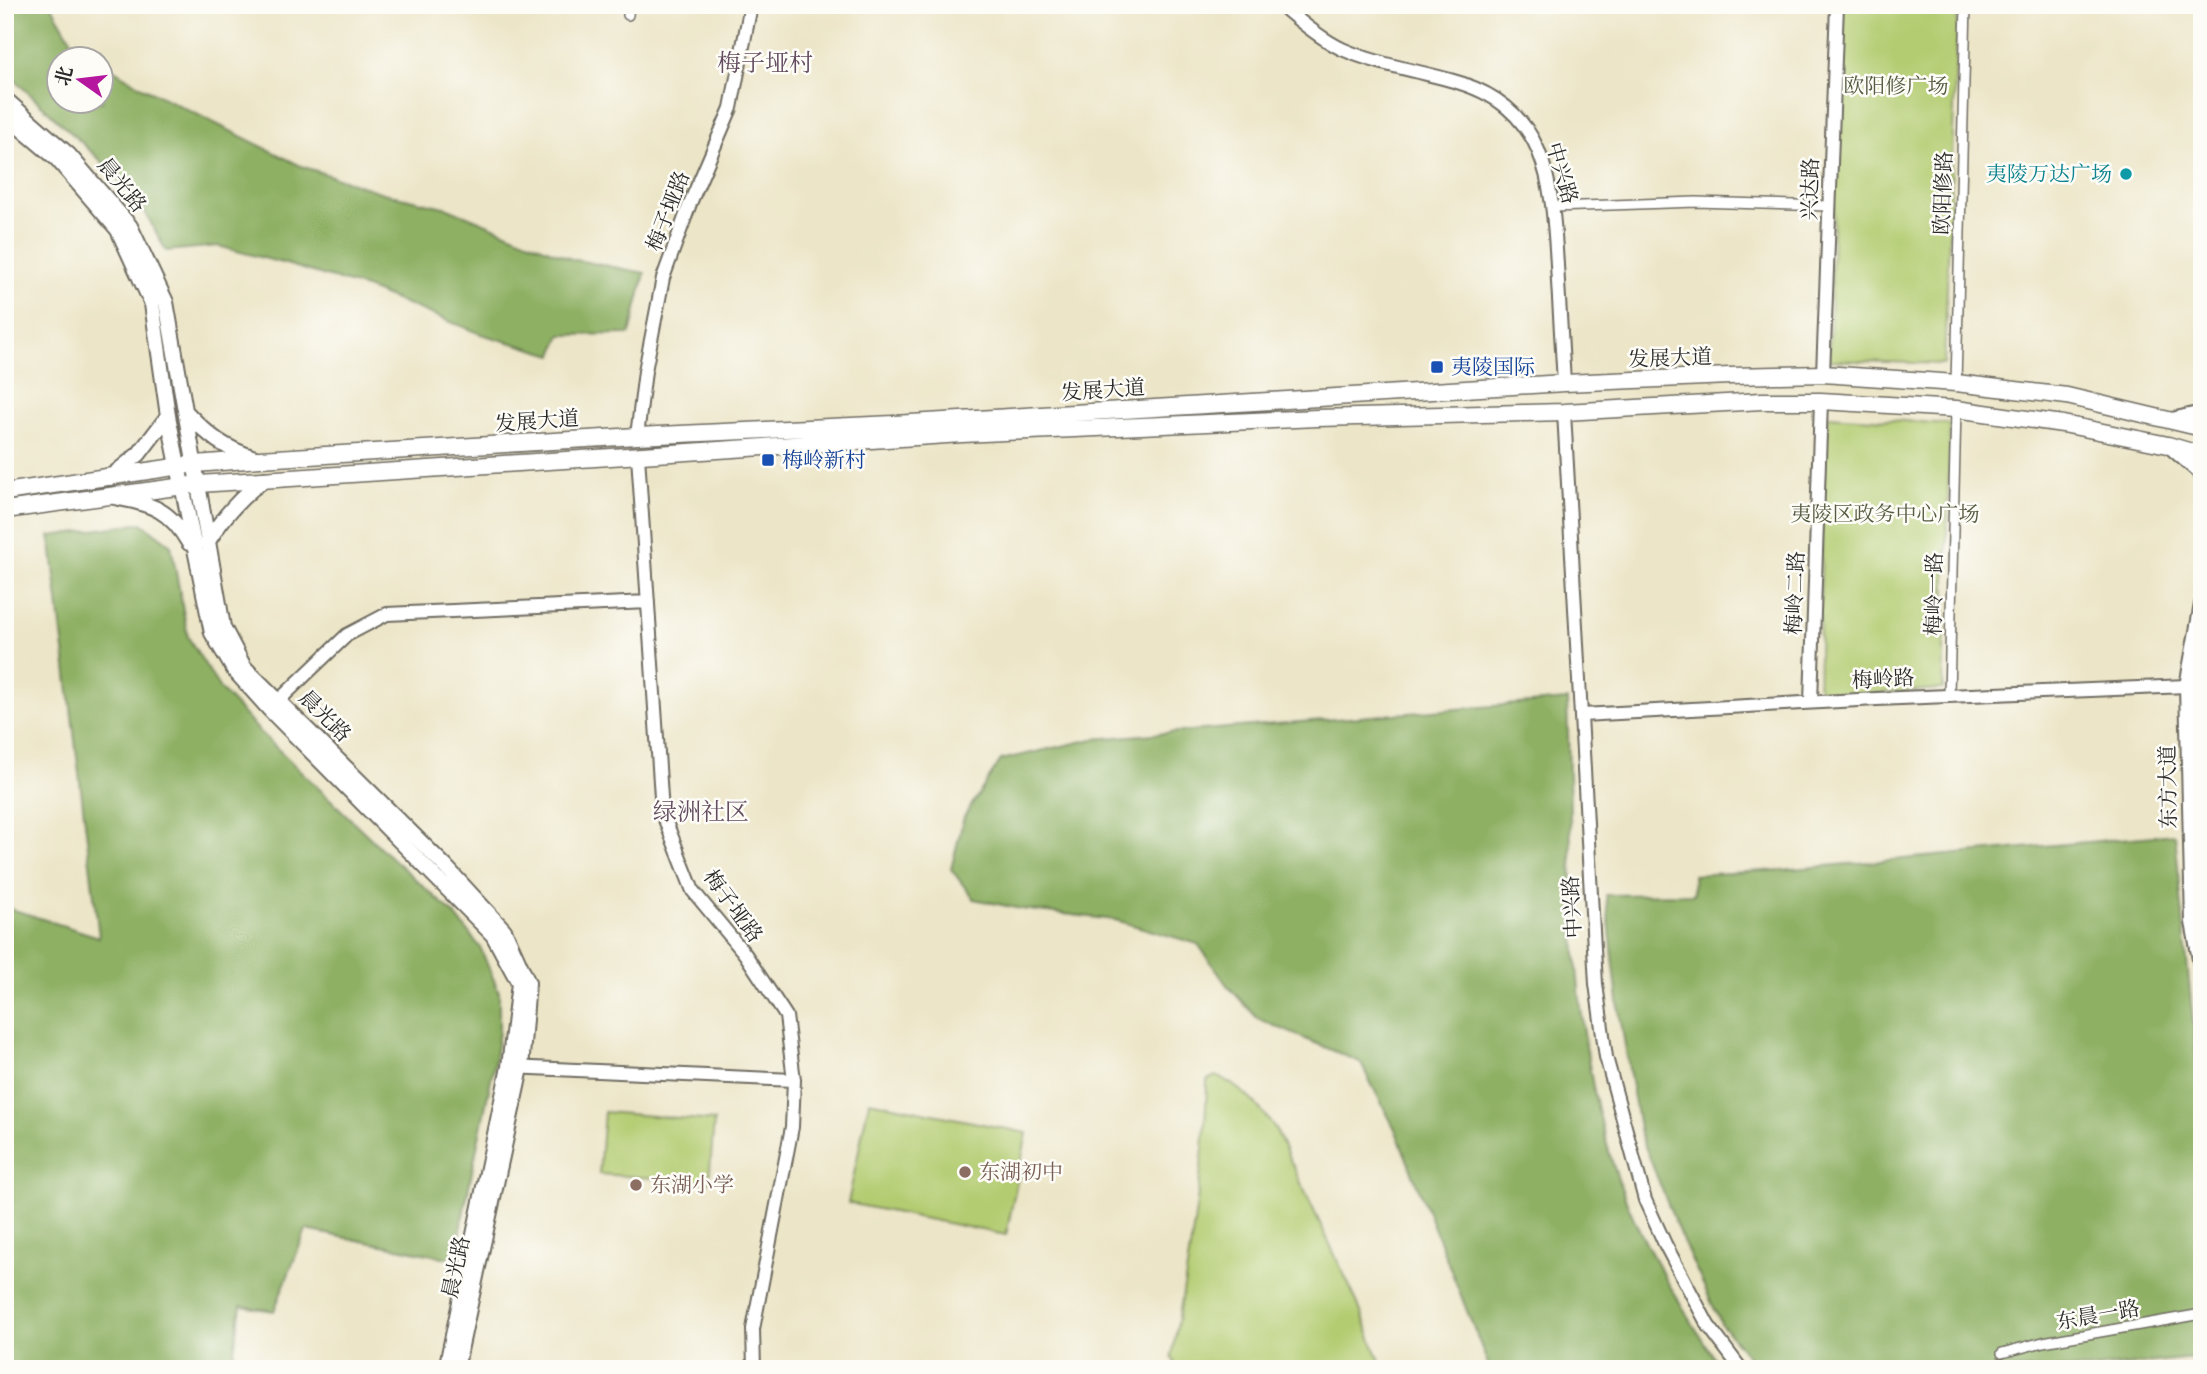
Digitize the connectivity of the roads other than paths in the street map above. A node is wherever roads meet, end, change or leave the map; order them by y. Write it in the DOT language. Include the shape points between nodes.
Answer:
graph roads {
  1 [pos="751,5"];
  2 [pos="1281,5"];
  3 [pos="1837,5"];
  4 [pos="1966,5"];
  5 [pos="5,99"];
  6 [pos="5,115"];
  7 [pos="1829,206"];
  8 [pos="1554,207"];
  9 [pos="1823,374"];
  10 [pos="1564,383"];
  11 [pos="1956,383"];
  12 [pos="1821,401"];
  13 [pos="1956,409"];
  14 [pos="186,411"];
  15 [pos="1563,412"];
  16 [pos="2202,413"];
  17 [pos="168,416"];
  18 [pos="2172,420"];
  19 [pos="2202,428"];
  20 [pos="637,436"];
  21 [pos="2168,445"];
  22 [pos="2202,455"];
  23 [pos="638,456"];
  24 [pos="260,459"];
  25 [pos="195,464"];
  26 [pos="178,466"];
  27 [pos="2202,474"];
  28 [pos="109,478"];
  29 [pos="265,479"];
  30 [pos="199,484"];
  31 [pos="181,486"];
  32 [pos="5,492"];
  33 [pos="110,496"];
  34 [pos="5,510"];
  35 [pos="207,543"];
  36 [pos="195,553"];
  37 [pos="648,602"];
  38 [pos="2202,604"];
  39 [pos="2202,656"];
  40 [pos="2187,686"];
  41 [pos="1949,695"];
  42 [pos="1811,702"];
  43 [pos="275,705"];
  44 [pos="1582,715"];
  45 [pos="2202,848"];
  46 [pos="2202,970"];
  47 [pos="515,1067"];
  48 [pos="794,1080"];
  49 [pos="2202,1314"];
  50 [pos="2002,1353"];
  51 [pos="446,1369"];
  52 [pos="456,1369"];
  53 [pos="754,1369"];
  54 [pos="1741,1369"];
  1 -- 20 [label="street, 梅子垭路" via="732,107 663,278"];
  2 -- 8 [label="street, 中兴路" via="1341,48 1470,85 1497,100 1517,117 1541,154"];
  3 -- 7 [label="street, 兴达路"];
  4 -- 11 [label="street, 欧阳修路"];
  5 -- 14 [label="main road, 晨光路" via="69,155 130,226 166,302"];
  6 -- 17 [label="main road, 晨光路" via="57,159 118,230 152,304"];
  7 -- 8 [label="street" via="1696,202"];
  7 -- 9 [label="street, 兴达路"];
  8 -- 10 [label="street, 中兴路"];
  9 -- 10 [label="highway, 发展大道"];
  9 -- 11 [label="highway, 发展大道"];
  10 -- 20 [label="highway, 发展大道"];
  11 -- 18 [label="highway, 发展大道" via="2067,397"];
  12 -- 13 [label="highway, 发展大道"];
  12 -- 15 [label="highway, 发展大道"];
  12 -- 42 [label="street, 梅岭二路"];
  13 -- 21 [label="highway, 发展大道"];
  13 -- 41 [label="street, 梅岭一路"];
  14 -- 24 [label="main road" via="220,443"];
  14 -- 25 [label="main road, 晨光路"];
  15 -- 23 [label="highway, 发展大道" via="962,433"];
  15 -- 44 [label="street, 中兴路"];
  16 -- 18 [label="main road"];
  17 -- 26 [label="main road, 晨光路"];
  17 -- 28 [label="main road" via="139,454"];
  18 -- 19 [label="highway, 发展大道"];
  20 -- 24 [label="highway, 发展大道"];
  21 -- 22 [label="highway, 发展大道"];
  21 -- 27 [label="main road"];
  23 -- 29 [label="highway, 发展大道"];
  23 -- 37 [label="street, 梅子垭路"];
  24 -- 25 [label="highway, 发展大道"];
  25 -- 26 [label="highway, 发展大道"];
  25 -- 30 [label="main road, 晨光路"];
  26 -- 28 [label="highway, 发展大道"];
  26 -- 31 [label="main road, 晨光路"];
  28 -- 32 [label="highway, 发展大道"];
  29 -- 30 [label="highway, 发展大道"];
  29 -- 35 [label="main road" via="236,505"];
  30 -- 31 [label="highway, 发展大道"];
  30 -- 35 [label="main road, 晨光路"];
  31 -- 33 [label="highway, 发展大道"];
  31 -- 36 [label="main road, 晨光路"];
  33 -- 34 [label="highway, 发展大道"];
  33 -- 36 [label="main road" via="162,509"];
  35 -- 43 [label="main road, 晨光路" via="223,627 244,667"];
  36 -- 43 [label="main road, 晨光路" via="212,634 234,670"];
  37 -- 43 [label="street" via="387,614 347,635"];
  37 -- 48 [label="street, 梅子垭路" via="662,812 693,891 746,954 786,1016"];
  38 -- 40 [label="main road, 东方大道"];
  39 -- 45 [label="main road" via="2197,685"];
  40 -- 41 [label="street, 梅岭路"];
  40 -- 46 [label="main road, 东方大道" via="2193,922"];
  41 -- 42 [label="street, 梅岭路"];
  42 -- 44 [label="street, 梅岭路"];
  43 -- 47 [label="main road, 晨光路" via="446,867 504,930 528,982"];
  44 -- 54 [label="street, 中兴路" via="1596,984 1606,1057 1645,1200 1708,1325"];
  47 -- 48 [label="street"];
  47 -- 51 [label="main road, 晨光路"];
  47 -- 52 [label="main road, 晨光路"];
  48 -- 53 [label="street, 梅子垭路" via="792,1126 753,1329"];
  49 -- 50 [label="street, 东晨一路"];
}
